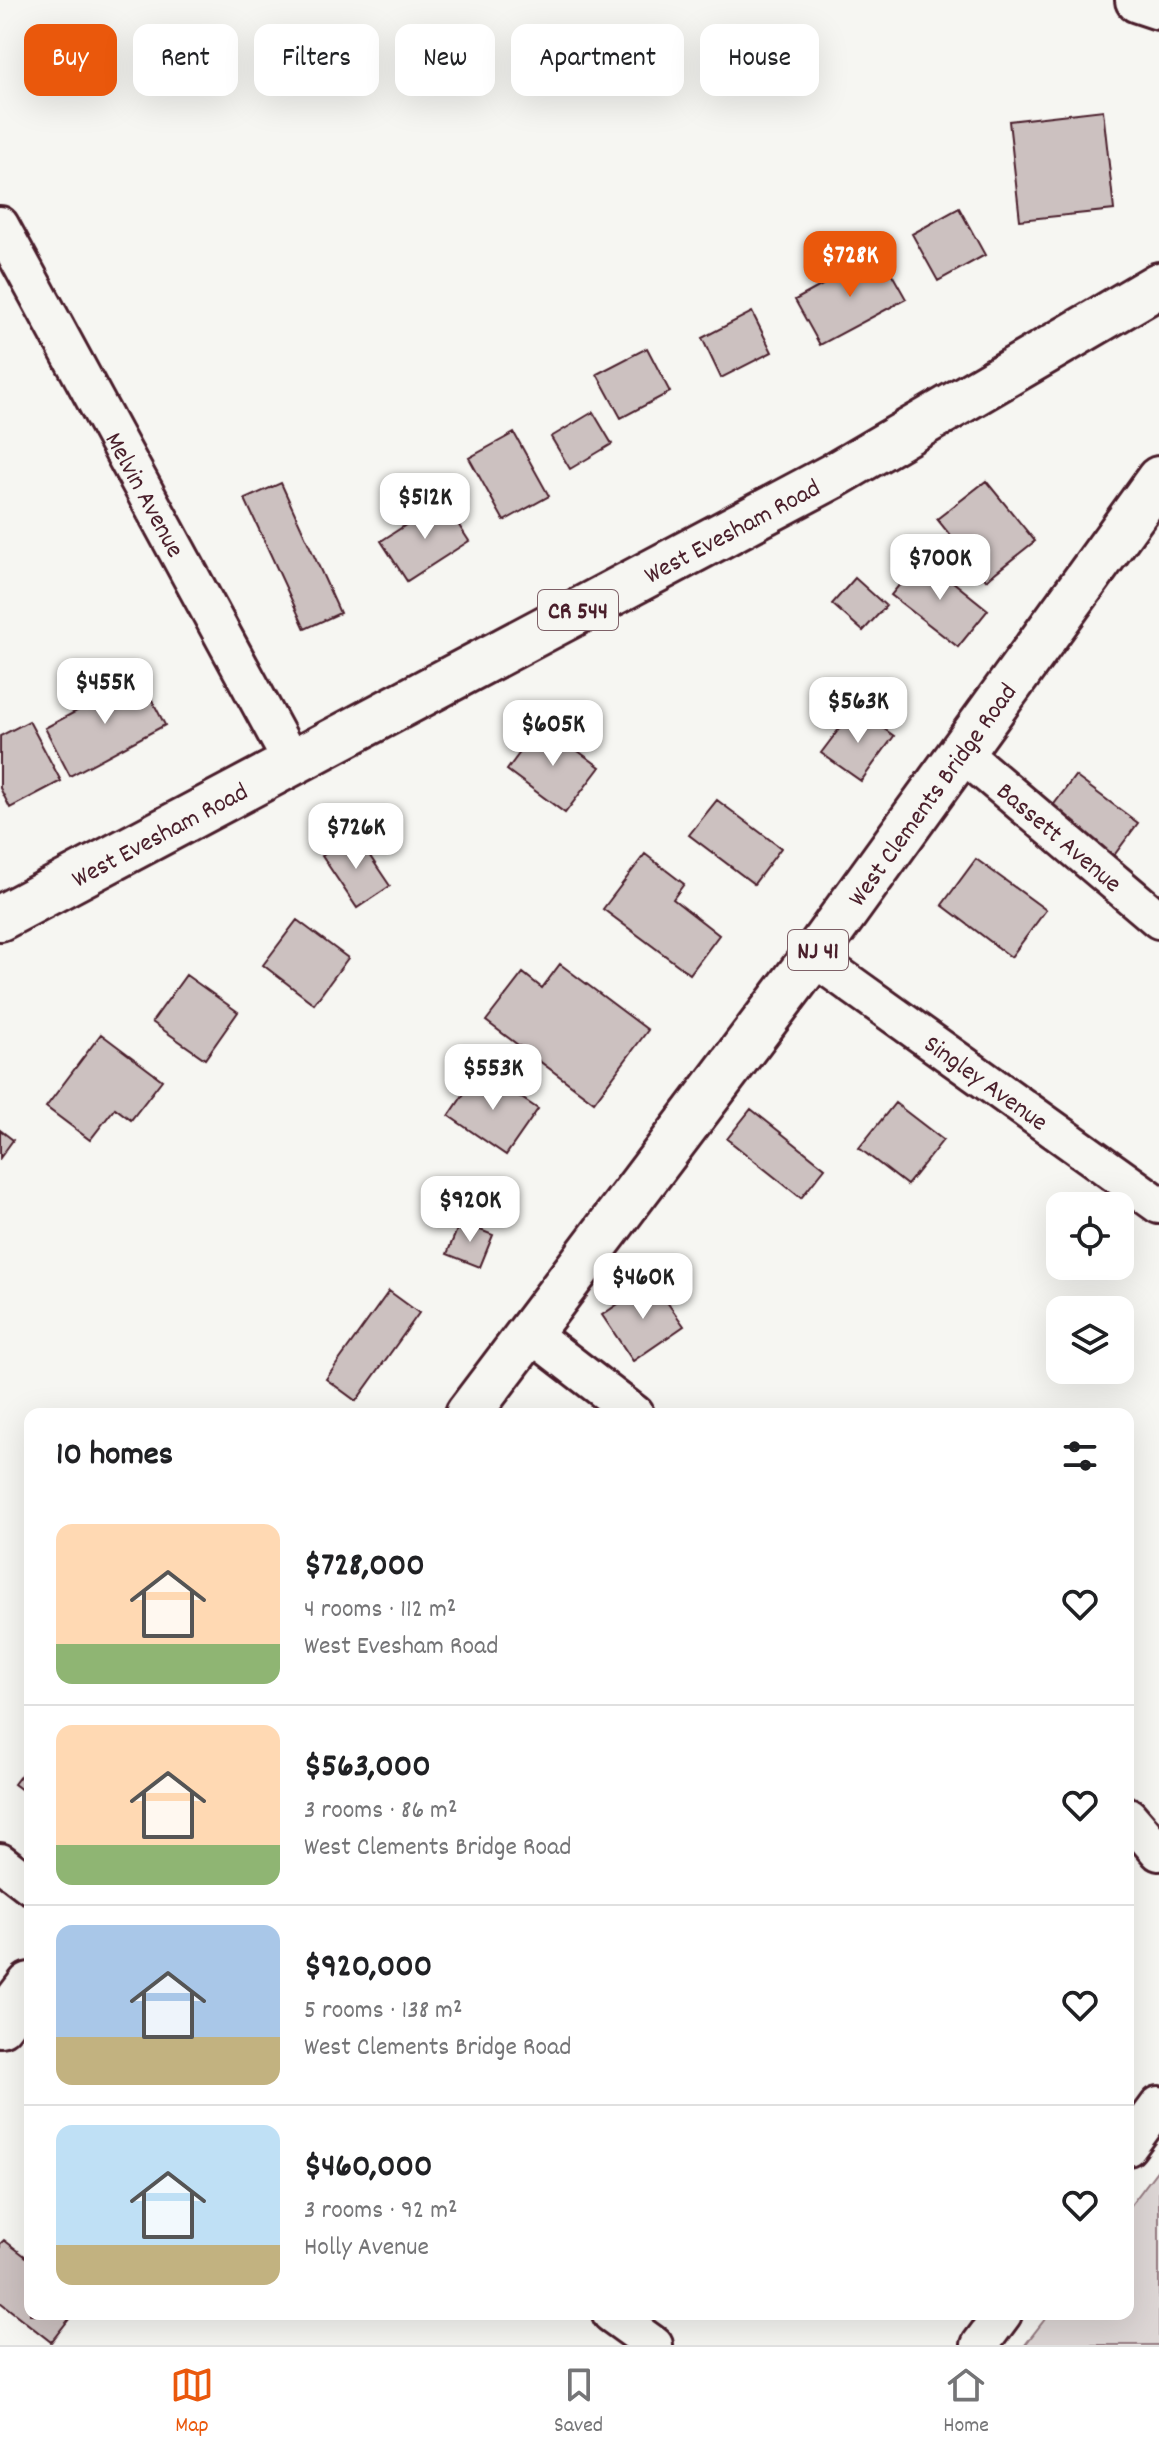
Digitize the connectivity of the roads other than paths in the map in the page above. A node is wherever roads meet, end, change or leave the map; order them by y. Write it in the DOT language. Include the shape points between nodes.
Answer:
graph roads {
  1 [pos="1138,0"];
  2 [pos="1159,7"];
  3 [pos="0,225"];
  4 [pos="1156,289"];
  5 [pos="1159,479"];
  6 [pos="961,752"];
  7 [pos="291,761"];
  8 [pos="0,918"];
  9 [pos="1159,920"];
  10 [pos="813,957"];
  11 [pos="1159,1205"];
  12 [pos="530,1333"];
  13 [pos="473,1408"];
  14 [pos="627,1408"];
  15 [pos="1134,1823"];
  16 [pos="1159,1852"];
  17 [pos="0,1862"];
  18 [pos="24,1880"];
  19 [pos="24,1993"];
  20 [pos="0,2024"];
  21 [pos="1159,2105"];
  22 [pos="1134,2139"];
  23 [pos="619,2320"];
  24 [pos="999,2320"];
  25 [pos="654,2345"];
  26 [pos="980,2345"];
  1 -- 2 [label="main road"];
  3 -- 7 [label="street, Melvin Avenue"];
  4 -- 7 [label="main road, West Evesham Road / CR 544" via="833,476"];
  5 -- 6 [label="main road, West Clements Bridge Road / NJ 41"];
  6 -- 9 [label="street, Bassett Avenue"];
  6 -- 10 [label="main road, West Clements Bridge Road / NJ 41"];
  7 -- 8 [label="main road, West Evesham Road / CR 544"];
  10 -- 11 [label="street, Singley Avenue"];
  10 -- 12 [label="main road, West Clements Bridge Road / NJ 41"];
  12 -- 13 [label="main road, West Clements Bridge Road / NJ 41"];
  12 -- 14 [label="street"];
  15 -- 16 [label="street"];
  17 -- 18 [label="street"];
  19 -- 20 [label="main road"];
  21 -- 22 [label="street"];
  23 -- 25 [label="street"];
  24 -- 26 [label="street"];
}
